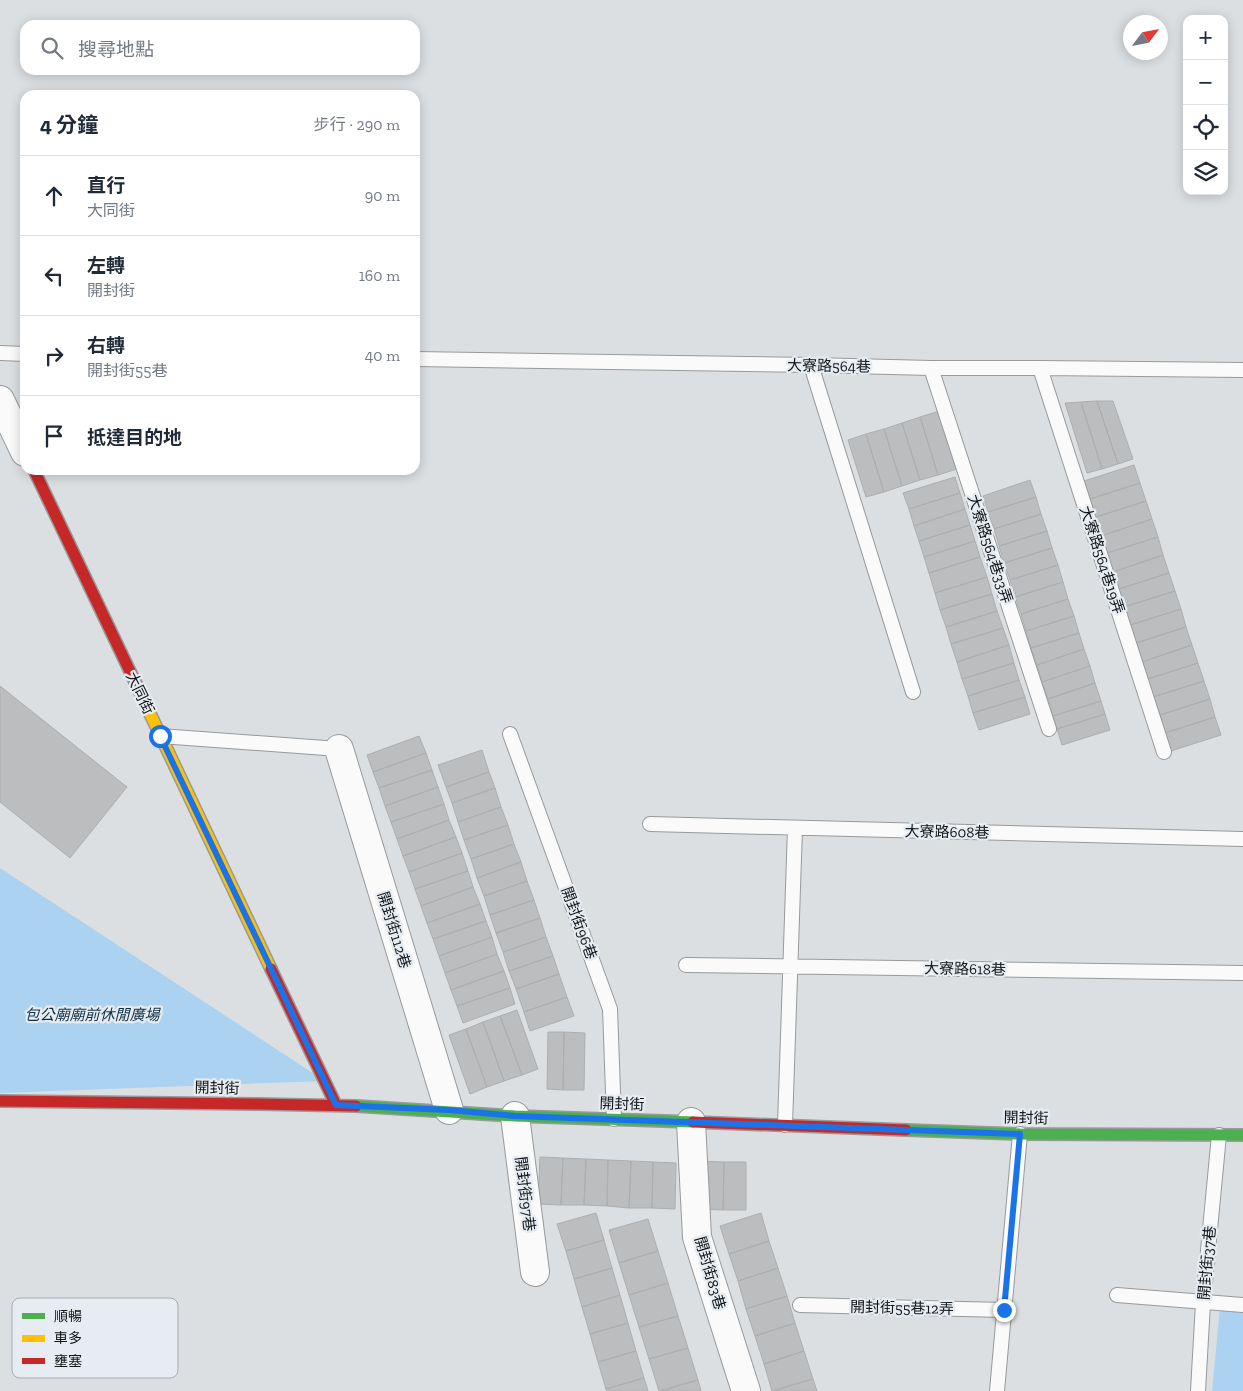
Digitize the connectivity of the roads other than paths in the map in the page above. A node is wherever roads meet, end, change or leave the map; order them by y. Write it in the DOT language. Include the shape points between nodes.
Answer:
graph roads {
  1 [pos="0,353"];
  2 [pos="20,354"];
  3 [pos="420,359"];
  4 [pos="811,365"];
  5 [pos="931,368"];
  6 [pos="1040,368"];
  7 [pos="1243,370"];
  8 [pos="0,400"];
  9 [pos="20,442"];
  10 [pos="36,475"];
  11 [pos="913,692"];
  12 [pos="1049,729"];
  13 [pos="510,734"];
  14 [pos="160,736"];
  15 [pos="339,749"];
  16 [pos="1164,752"];
  17 [pos="650,824"];
  18 [pos="795,828"];
  19 [pos="1243,839"];
  20 [pos="686,965"];
  21 [pos="792,966"];
  22 [pos="1243,973"];
  23 [pos="0,1101"];
  24 [pos="336,1105"];
  25 [pos="449,1110"];
  26 [pos="515,1116"];
  27 [pos="614,1119"];
  28 [pos="691,1122"];
  29 [pos="785,1125"];
  30 [pos="1020,1134"];
  31 [pos="1219,1135"];
  32 [pos="1243,1135"];
  33 [pos="534,1272"];
  34 [pos="1117,1295"];
  35 [pos="1203,1303"];
  36 [pos="800,1305"];
  37 [pos="1243,1305"];
  38 [pos="1004,1310"];
  39 [pos="746,1391"];
  40 [pos="997,1391"];
  41 [pos="1198,1391"];
  1 -- 2 [label="lane"];
  3 -- 4 [label="lane, 大寮路564巷"];
  4 -- 5 [label="lane, 大寮路564巷"];
  4 -- 11 [label="lane"];
  5 -- 6 [label="lane, 大寮路564巷"];
  5 -- 12 [label="lane, 大寮路564巷33弄"];
  6 -- 7 [label="lane, 大寮路564巷"];
  6 -- 16 [label="lane, 大寮路564巷19弄"];
  8 -- 9 [label="street"];
  10 -- 14 [label="street, 大同街"];
  13 -- 27 [label="lane, 開封街96巷" via="610,1009"];
  14 -- 15 [label="lane"];
  14 -- 24 [label="street, 大同街"];
  15 -- 25 [label="street, 開封街112巷"];
  17 -- 18 [label="lane, 大寮路608巷"];
  18 -- 19 [label="lane, 大寮路608巷"];
  18 -- 21 [label="lane"];
  20 -- 21 [label="lane, 大寮路618巷"];
  21 -- 22 [label="lane, 大寮路618巷"];
  21 -- 29 [label="lane"];
  23 -- 24 [label="street, 開封街"];
  24 -- 25 [label="street, 開封街"];
  25 -- 26 [label="street, 開封街"];
  26 -- 27 [label="street, 開封街"];
  26 -- 33 [label="street, 開封街97巷"];
  27 -- 28 [label="street, 開封街"];
  28 -- 29 [label="street, 開封街"];
  28 -- 39 [label="street, 開封街83巷" via="697,1237"];
  29 -- 30 [label="street, 開封街"];
  30 -- 31 [label="street, 開封街"];
  30 -- 38 [label="lane"];
  31 -- 32 [label="street, 開封街"];
  31 -- 35 [label="lane, 開封街37巷"];
  34 -- 35 [label="lane"];
  35 -- 37 [label="lane"];
  35 -- 41 [label="lane, 開封街37巷"];
  36 -- 38 [label="lane, 開封街55巷12弄"];
  38 -- 40 [label="lane"];
}
